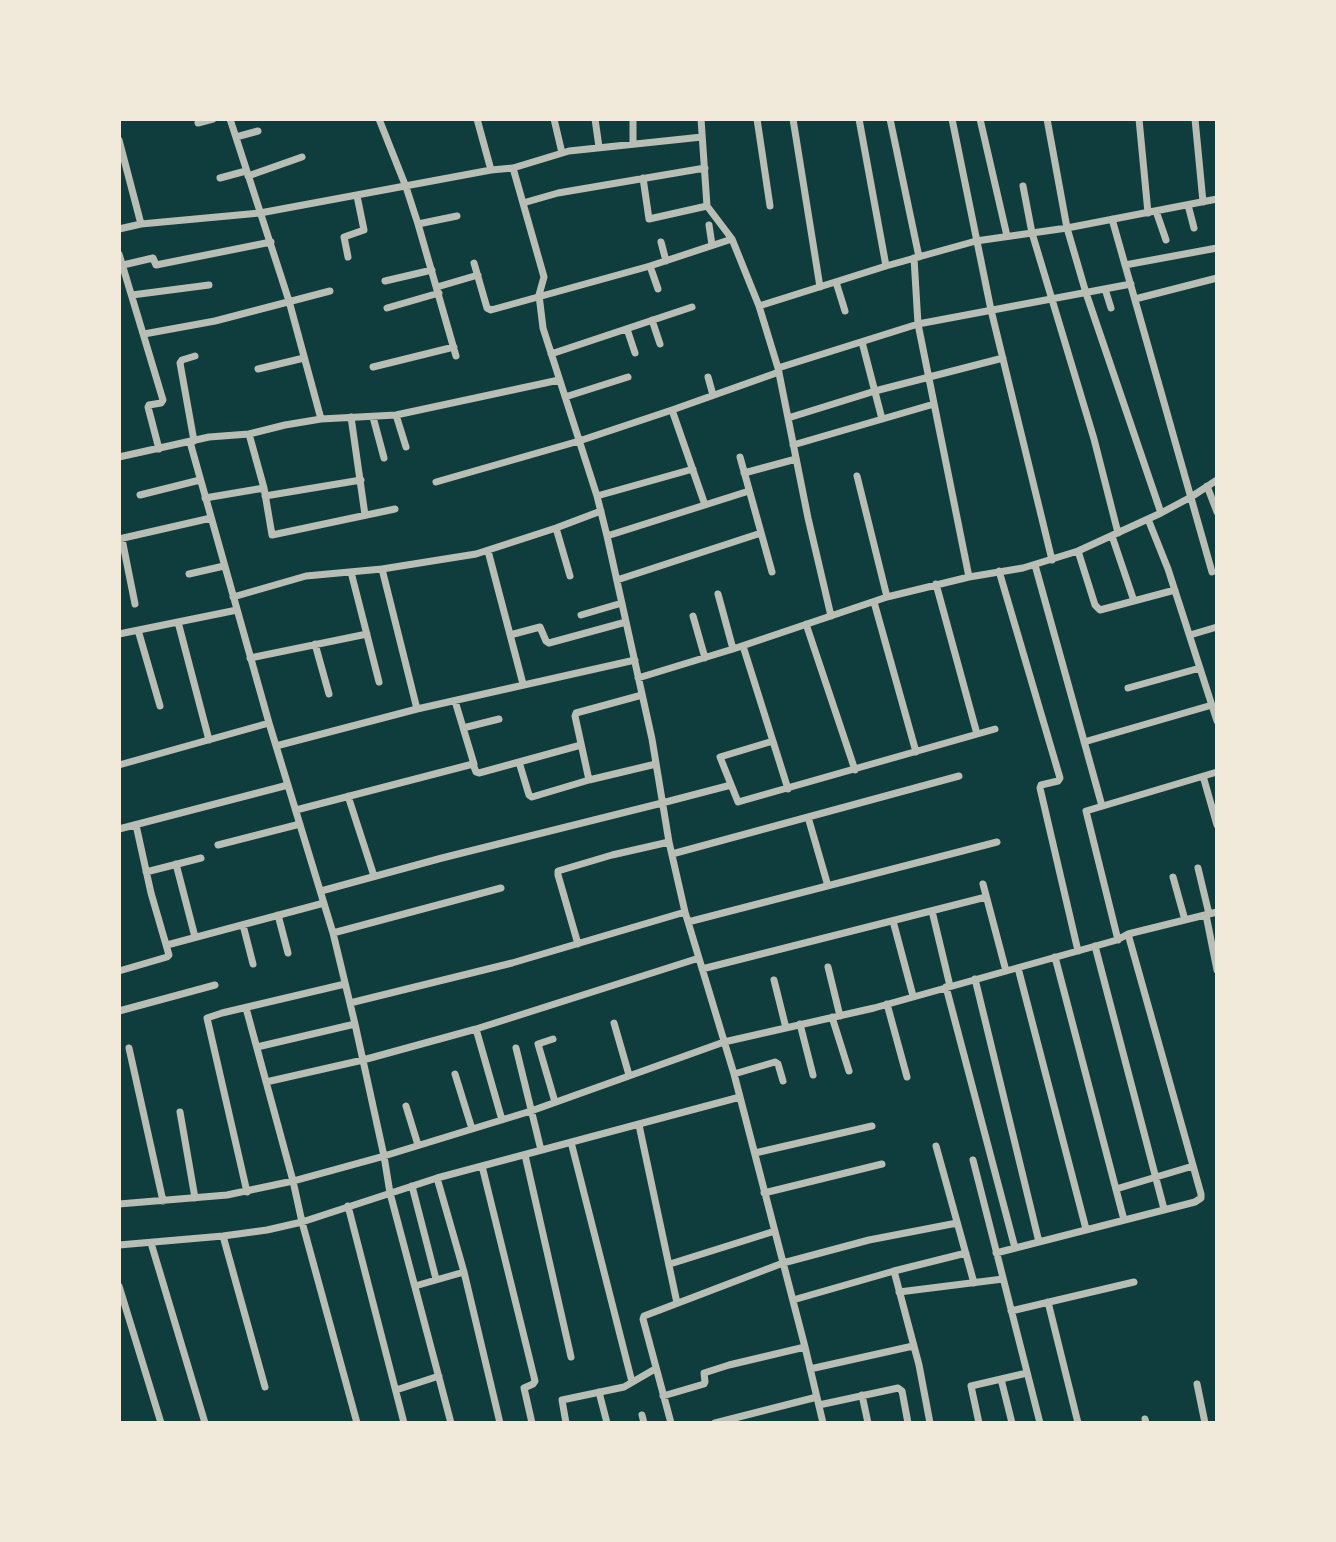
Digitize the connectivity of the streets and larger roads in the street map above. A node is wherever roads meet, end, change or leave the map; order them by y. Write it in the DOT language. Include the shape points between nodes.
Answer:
graph roads {
  1 [pos="213,119"];
  2 [pos="230,119"];
  3 [pos="379,119"];
  4 [pos="478,119"];
  5 [pos="554,119"];
  6 [pos="595,119"];
  7 [pos="633,119"];
  8 [pos="701,119"];
  9 [pos="757,119"];
  10 [pos="793,119"];
  11 [pos="859,119"];
  12 [pos="890,119"];
  13 [pos="952,119"];
  14 [pos="980,119"];
  15 [pos="1047,119"];
  16 [pos="1139,119"];
  17 [pos="1195,119"];
  18 [pos="198,123"];
  19 [pos="258,131"];
  20 [pos="702,137"];
  21 [pos="236,138"];
  22 [pos="119,141"];
  23 [pos="633,143"];
  24 [pos="599,147"];
  25 [pos="562,153"];
  26 [pos="302,157"];
  27 [pos="513,168"];
  28 [pos="705,168"];
  29 [pos="491,170"];
  30 [pos="247,174"];
  31 [pos="220,178"];
  32 [pos="643,178"];
  33 [pos="1023,186"];
  34 [pos="406,187"];
  35 [pos="357,196"];
  36 [pos="1217,199"];
  37 [pos="1203,202"];
  38 [pos="523,203"];
  39 [pos="1188,205"];
  40 [pos="708,206"];
  41 [pos="770,206"];
  42 [pos="1152,212"];
  43 [pos="260,213"];
  44 [pos="457,216"];
  45 [pos="1112,219"];
  46 [pos="141,224"];
  47 [pos="418,224"];
  48 [pos="709,225"];
  49 [pos="1194,228"];
  50 [pos="119,229"];
  51 [pos="1067,229"];
  52 [pos="1032,233"];
  53 [pos="1007,236"];
  54 [pos="732,239"];
  55 [pos="1166,240"];
  56 [pos="976,241"];
  57 [pos="271,242"];
  58 [pos="661,242"];
  59 [pos="712,246"];
  60 [pos="1217,248"];
  61 [pos="119,254"];
  62 [pos="348,257"];
  63 [pos="916,258"];
  64 [pos="666,261"];
  65 [pos="474,263"];
  66 [pos="122,265"];
  67 [pos="1125,265"];
  68 [pos="650,266"];
  69 [pos="886,266"];
  70 [pos="432,270"];
  71 [pos="478,275"];
  72 [pos="1217,278"];
  73 [pos="385,281"];
  74 [pos="836,282"];
  75 [pos="1130,284"];
  76 [pos="209,285"];
  77 [pos="820,287"];
  78 [pos="657,289"];
  79 [pos="1105,289"];
  80 [pos="438,290"];
  81 [pos="330,291"];
  82 [pos="1086,293"];
  83 [pos="132,295"];
  84 [pos="539,295"];
  85 [pos="1135,299"];
  86 [pos="1051,300"];
  87 [pos="289,301"];
  88 [pos="758,306"];
  89 [pos="692,307"];
  90 [pos="387,308"];
  91 [pos="1111,308"];
  92 [pos="992,310"];
  93 [pos="845,311"];
  94 [pos="652,320"];
  95 [pos="918,324"];
  96 [pos="627,329"];
  97 [pos="144,334"];
  98 [pos="862,342"];
  99 [pos="660,344"];
  100 [pos="454,347"];
  101 [pos="635,353"];
  102 [pos="551,354"];
  103 [pos="195,356"];
  104 [pos="456,356"];
  105 [pos="304,358"];
  106 [pos="1003,358"];
  107 [pos="373,367"];
  108 [pos="258,369"];
  109 [pos="778,370"];
  110 [pos="928,376"];
  111 [pos="628,377"];
  112 [pos="708,377"];
  113 [pos="559,380"];
  114 [pos="875,391"];
  115 [pos="713,395"];
  116 [pos="565,397"];
  117 [pos="934,404"];
  118 [pos="672,410"];
  119 [pos="396,415"];
  120 [pos="351,417"];
  121 [pos="373,417"];
  122 [pos="788,418"];
  123 [pos="320,419"];
  124 [pos="882,419"];
  125 [pos="249,434"];
  126 [pos="192,441"];
  127 [pos="579,441"];
  128 [pos="793,445"];
  129 [pos="406,447"];
  130 [pos="159,449"];
  131 [pos="119,457"];
  132 [pos="740,457"];
  133 [pos="384,458"];
  134 [pos="796,459"];
  135 [pos="693,469"];
  136 [pos="744,473"];
  137 [pos="857,475"];
  138 [pos="200,480"];
  139 [pos="361,480"];
  140 [pos="1217,480"];
  141 [pos="436,482"];
  142 [pos="1207,486"];
  143 [pos="749,491"];
  144 [pos="264,492"];
  145 [pos="140,495"];
  146 [pos="597,496"];
  147 [pos="1191,497"];
  148 [pos="205,498"];
  149 [pos="705,505"];
  150 [pos="395,509"];
  151 [pos="601,511"];
  152 [pos="1217,512"];
  153 [pos="1161,513"];
  154 [pos="365,515"];
  155 [pos="211,518"];
  156 [pos="1148,519"];
  157 [pos="556,528"];
  158 [pos="761,533"];
  159 [pos="1115,534"];
  160 [pos="607,536"];
  161 [pos="120,539"];
  162 [pos="488,551"];
  163 [pos="1078,551"];
  164 [pos="1052,560"];
  165 [pos="1035,565"];
  166 [pos="225,566"];
  167 [pos="382,569"];
  168 [pos="999,571"];
  169 [pos="351,572"];
  170 [pos="772,572"];
  171 [pos="1212,572"];
  172 [pos="189,574"];
  173 [pos="570,576"];
  174 [pos="969,577"];
  175 [pos="617,580"];
  176 [pos="936,584"];
  177 [pos="1175,590"];
  178 [pos="718,593"];
  179 [pos="233,597"];
  180 [pos="887,597"];
  181 [pos="1135,601"];
  182 [pos="874,602"];
  183 [pos="622,603"];
  184 [pos="135,604"];
  185 [pos="237,610"];
  186 [pos="581,615"];
  187 [pos="693,616"];
  188 [pos="831,616"];
  189 [pos="178,622"];
  190 [pos="626,622"];
  191 [pos="806,624"];
  192 [pos="1217,627"];
  193 [pos="138,630"];
  194 [pos="119,634"];
  195 [pos="366,634"];
  196 [pos="510,635"];
  197 [pos="1190,635"];
  198 [pos="315,644"];
  199 [pos="744,646"];
  200 [pos="733,649"];
  201 [pos="250,657"];
  202 [pos="705,658"];
  203 [pos="635,660"];
  204 [pos="1200,668"];
  205 [pos="638,678"];
  206 [pos="379,681"];
  207 [pos="523,684"];
  208 [pos="1128,688"];
  209 [pos="329,694"];
  210 [pos="642,695"];
  211 [pos="455,701"];
  212 [pos="1212,705"];
  213 [pos="160,706"];
  214 [pos="417,709"];
  215 [pos="499,719"];
  216 [pos="1217,720"];
  217 [pos="269,723"];
  218 [pos="463,728"];
  219 [pos="995,729"];
  220 [pos="977,734"];
  221 [pos="209,740"];
  222 [pos="773,741"];
  223 [pos="1084,742"];
  224 [pos="581,745"];
  225 [pos="276,746"];
  226 [pos="916,752"];
  227 [pos="519,762"];
  228 [pos="474,764"];
  229 [pos="656,764"];
  230 [pos="119,765"];
  231 [pos="855,770"];
  232 [pos="1217,772"];
  233 [pos="959,776"];
  234 [pos="1203,776"];
  235 [pos="589,780"];
  236 [pos="288,785"];
  237 [pos="731,785"];
  238 [pos="788,789"];
  239 [pos="348,796"];
  240 [pos="662,803"];
  241 [pos="1102,806"];
  242 [pos="296,810"];
  243 [pos="808,817"];
  244 [pos="300,824"];
  245 [pos="136,825"];
  246 [pos="1217,825"];
  247 [pos="119,829"];
  248 [pos="669,842"];
  249 [pos="997,842"];
  250 [pos="218,845"];
  251 [pos="672,854"];
  252 [pos="201,858"];
  253 [pos="176,864"];
  254 [pos="1198,868"];
  255 [pos="146,872"];
  256 [pos="374,876"];
  257 [pos="1173,877"];
  258 [pos="983,884"];
  259 [pos="828,886"];
  260 [pos="500,888"];
  261 [pos="321,891"];
  262 [pos="986,897"];
  263 [pos="324,903"];
  264 [pos="932,911"];
  265 [pos="685,912"];
  266 [pos="1211,914"];
  267 [pos="278,915"];
  268 [pos="893,920"];
  269 [pos="1185,920"];
  270 [pos="688,922"];
  271 [pos="243,925"];
  272 [pos="333,933"];
  273 [pos="1128,934"];
  274 [pos="195,937"];
  275 [pos="1118,940"];
  276 [pos="578,944"];
  277 [pos="167,945"];
  278 [pos="1095,946"];
  279 [pos="1078,951"];
  280 [pos="288,953"];
  281 [pos="1055,957"];
  282 [pos="699,958"];
  283 [pos="253,964"];
  284 [pos="828,967"];
  285 [pos="1018,968"];
  286 [pos="702,970"];
  287 [pos="1217,970"];
  288 [pos="119,971"];
  289 [pos="1006,971"];
  290 [pos="975,979"];
  291 [pos="774,980"];
  292 [pos="345,984"];
  293 [pos="215,985"];
  294 [pos="948,987"];
  295 [pos="913,996"];
  296 [pos="350,1003"];
  297 [pos="887,1004"];
  298 [pos="246,1008"];
  299 [pos="119,1011"];
  300 [pos="836,1016"];
  301 [pos="614,1023"];
  302 [pos="355,1024"];
  303 [pos="800,1024"];
  304 [pos="786,1028"];
  305 [pos="476,1029"];
  306 [pos="553,1039"];
  307 [pos="724,1042"];
  308 [pos="257,1047"];
  309 [pos="129,1048"];
  310 [pos="516,1048"];
  311 [pos="363,1060"];
  312 [pos="849,1070"];
  313 [pos="455,1073"];
  314 [pos="734,1074"];
  315 [pos="629,1075"];
  316 [pos="813,1075"];
  317 [pos="907,1077"];
  318 [pos="783,1081"];
  319 [pos="266,1082"];
  320 [pos="740,1097"];
  321 [pos="555,1102"];
  322 [pos="406,1106"];
  323 [pos="531,1111"];
  324 [pos="180,1112"];
  325 [pos="502,1120"];
  326 [pos="639,1125"];
  327 [pos="872,1126"];
  328 [pos="472,1129"];
  329 [pos="571,1142"];
  330 [pos="418,1145"];
  331 [pos="936,1146"];
  332 [pos="541,1150"];
  333 [pos="755,1153"];
  334 [pos="525,1155"];
  335 [pos="384,1156"];
  336 [pos="973,1160"];
  337 [pos="881,1164"];
  338 [pos="482,1166"];
  339 [pos="1193,1166"];
  340 [pos="1156,1177"];
  341 [pos="437,1178"];
  342 [pos="293,1181"];
  343 [pos="412,1186"];
  344 [pos="1116,1189"];
  345 [pos="247,1192"];
  346 [pos="390,1193"];
  347 [pos="765,1193"];
  348 [pos="195,1198"];
  349 [pos="163,1201"];
  350 [pos="119,1204"];
  351 [pos="348,1206"];
  352 [pos="1164,1209"];
  353 [pos="1124,1220"];
  354 [pos="302,1222"];
  355 [pos="957,1223"];
  356 [pos="1086,1229"];
  357 [pos="775,1231"];
  358 [pos="223,1236"];
  359 [pos="1039,1242"];
  360 [pos="152,1243"];
  361 [pos="119,1245"];
  362 [pos="1016,1248"];
  363 [pos="965,1253"];
  364 [pos="996,1253"];
  365 [pos="670,1264"];
  366 [pos="783,1264"];
  367 [pos="894,1271"];
  368 [pos="464,1272"];
  369 [pos="436,1279"];
  370 [pos="1003,1279"];
  371 [pos="1134,1282"];
  372 [pos="974,1283"];
  373 [pos="119,1286"];
  374 [pos="415,1286"];
  375 [pos="899,1292"];
  376 [pos="793,1300"];
  377 [pos="1048,1302"];
  378 [pos="677,1303"];
  379 [pos="1011,1311"];
  380 [pos="913,1346"];
  381 [pos="805,1347"];
  382 [pos="571,1357"];
  383 [pos="655,1369"];
  384 [pos="810,1369"];
  385 [pos="1027,1373"];
  386 [pos="439,1376"];
  387 [pos="1001,1379"];
  388 [pos="632,1382"];
  389 [pos="1197,1384"];
  390 [pos="265,1387"];
  391 [pos="396,1390"];
  392 [pos="599,1392"];
  393 [pos="862,1395"];
  394 [pos="663,1396"];
  395 [pos="818,1401"];
  396 [pos="161,1423"];
  397 [pos="205,1423"];
  398 [pos="357,1423"];
  399 [pos="404,1423"];
  400 [pos="451,1423"];
  401 [pos="500,1423"];
  402 [pos="533,1423"];
  403 [pos="566,1423"];
  404 [pos="607,1423"];
  405 [pos="671,1423"];
  406 [pos="715,1423"];
  407 [pos="823,1423"];
  408 [pos="868,1423"];
  409 [pos="908,1423"];
  410 [pos="930,1423"];
  411 [pos="979,1423"];
  412 [pos="1012,1423"];
  413 [pos="1040,1423"];
  414 [pos="1078,1423"];
  415 [pos="1205,1423"];
  1 -- 18 [label="street"];
  2 -- 21 [label="street"];
  3 -- 34 [label="street"];
  4 -- 29 [label="street"];
  5 -- 25 [label="street"];
  6 -- 24 [label="street"];
  7 -- 23 [label="street"];
  8 -- 20 [label="street"];
  9 -- 41 [label="street"];
  10 -- 77 [label="street"];
  11 -- 69 [label="street"];
  12 -- 63 [label="street"];
  13 -- 56 [label="street"];
  14 -- 53 [label="street"];
  15 -- 51 [label="street"];
  16 -- 42 [label="street"];
  17 -- 37 [label="street"];
  19 -- 21 [label="street"];
  20 -- 23 [label="street"];
  20 -- 28 [label="street"];
  21 -- 30 [label="street"];
  22 -- 46 [label="street"];
  23 -- 24 [label="street"];
  24 -- 25 [label="street"];
  25 -- 27 [label="street"];
  26 -- 30 [label="street"];
  27 -- 29 [label="street"];
  27 -- 38 [label="street"];
  28 -- 32 [label="street"];
  28 -- 40 [label="street"];
  29 -- 34 [label="street"];
  30 -- 31 [label="street"];
  30 -- 43 [label="street"];
  32 -- 38 [label="street"];
  32 -- 40 [label="street" via="649,219"];
  33 -- 52 [label="street"];
  34 -- 35 [label="street"];
  34 -- 47 [label="street"];
  35 -- 43 [label="street"];
  35 -- 62 [label="street" via="364,230 344,237"];
  36 -- 37 [label="street"];
  37 -- 39 [label="street"];
  38 -- 84 [label="street" via="544,277"];
  39 -- 42 [label="street"];
  39 -- 49 [label="street"];
  40 -- 54 [label="street"];
  42 -- 45 [label="street"];
  42 -- 55 [label="street"];
  43 -- 46 [label="street"];
  43 -- 57 [label="street"];
  44 -- 47 [label="street"];
  45 -- 51 [label="street"];
  45 -- 67 [label="street"];
  46 -- 50 [label="street"];
  47 -- 70 [label="street"];
  48 -- 59 [label="street"];
  51 -- 52 [label="street"];
  51 -- 82 [label="street"];
  52 -- 53 [label="street"];
  52 -- 86 [label="street"];
  53 -- 56 [label="street"];
  54 -- 59 [label="street"];
  54 -- 88 [label="street"];
  56 -- 63 [label="street"];
  56 -- 92 [label="street"];
  57 -- 66 [label="street" via="156,265 153,258"];
  57 -- 87 [label="street"];
  58 -- 64 [label="street"];
  59 -- 64 [label="street"];
  60 -- 67 [label="street"];
  61 -- 66 [label="street"];
  63 -- 69 [label="street"];
  63 -- 95 [label="street"];
  64 -- 68 [label="street"];
  65 -- 71 [label="street"];
  66 -- 83 [label="street"];
  67 -- 75 [label="street"];
  68 -- 78 [label="street"];
  68 -- 84 [label="street"];
  69 -- 74 [label="street"];
  70 -- 73 [label="street"];
  70 -- 80 [label="street"];
  71 -- 80 [label="street"];
  71 -- 84 [label="street" via="491,310"];
  72 -- 85 [label="street"];
  74 -- 77 [label="street"];
  74 -- 93 [label="street"];
  75 -- 79 [label="street"];
  75 -- 85 [label="street"];
  76 -- 83 [label="street"];
  77 -- 88 [label="street"];
  79 -- 82 [label="street"];
  79 -- 91 [label="street"];
  80 -- 90 [label="street"];
  80 -- 100 [label="street"];
  81 -- 87 [label="street"];
  82 -- 86 [label="street"];
  82 -- 153 [label="street"];
  83 -- 97 [label="street"];
  84 -- 102 [label="street" via="542,328"];
  85 -- 147 [label="street"];
  86 -- 92 [label="street"];
  86 -- 159 [label="street" via="1094,439"];
  87 -- 97 [label="street"];
  87 -- 105 [label="street"];
  88 -- 109 [label="street"];
  89 -- 94 [label="street"];
  92 -- 95 [label="street"];
  92 -- 106 [label="street"];
  94 -- 96 [label="street"];
  94 -- 99 [label="street"];
  95 -- 98 [label="street"];
  95 -- 110 [label="street"];
  96 -- 101 [label="street"];
  96 -- 102 [label="street"];
  97 -- 130 [label="street" via="163,400 148,407"];
  98 -- 109 [label="street"];
  98 -- 114 [label="street"];
  100 -- 104 [label="street"];
  100 -- 107 [label="street"];
  102 -- 113 [label="street"];
  103 -- 126 [label="street" via="180,363"];
  105 -- 108 [label="street"];
  105 -- 123 [label="street"];
  106 -- 110 [label="street"];
  106 -- 164 [label="street"];
  109 -- 115 [label="street"];
  109 -- 122 [label="street"];
  110 -- 114 [label="street"];
  110 -- 117 [label="street"];
  111 -- 116 [label="street"];
  112 -- 115 [label="street"];
  113 -- 116 [label="street"];
  113 -- 119 [label="street"];
  114 -- 122 [label="street"];
  114 -- 124 [label="street"];
  115 -- 118 [label="street"];
  116 -- 127 [label="street"];
  117 -- 124 [label="street"];
  117 -- 174 [label="street"];
  118 -- 127 [label="street"];
  118 -- 135 [label="street"];
  119 -- 121 [label="street"];
  119 -- 129 [label="street"];
  120 -- 121 [label="street"];
  120 -- 123 [label="street"];
  120 -- 139 [label="street"];
  121 -- 133 [label="street"];
  122 -- 128 [label="street"];
  123 -- 125 [label="street"];
  124 -- 128 [label="street"];
  125 -- 126 [label="street"];
  125 -- 144 [label="street"];
  126 -- 130 [label="street"];
  126 -- 138 [label="street"];
  127 -- 141 [label="street"];
  127 -- 146 [label="street"];
  128 -- 134 [label="street"];
  130 -- 131 [label="street"];
  132 -- 136 [label="street"];
  134 -- 136 [label="street"];
  134 -- 188 [label="street"];
  135 -- 146 [label="street"];
  135 -- 149 [label="street"];
  136 -- 143 [label="street"];
  137 -- 180 [label="street"];
  138 -- 145 [label="street"];
  138 -- 148 [label="street"];
  139 -- 144 [label="street"];
  139 -- 154 [label="street"];
  140 -- 142 [label="street"];
  142 -- 147 [label="street"];
  142 -- 152 [label="street"];
  143 -- 149 [label="street"];
  143 -- 158 [label="street"];
  144 -- 148 [label="street"];
  144 -- 154 [label="street" via="272,535"];
  146 -- 151 [label="street"];
  147 -- 153 [label="street"];
  147 -- 171 [label="street"];
  148 -- 155 [label="street"];
  149 -- 160 [label="street"];
  150 -- 154 [label="street"];
  151 -- 157 [label="street"];
  151 -- 160 [label="street"];
  153 -- 156 [label="street"];
  155 -- 161 [label="street"];
  155 -- 166 [label="street"];
  156 -- 159 [label="street"];
  156 -- 177 [label="street"];
  157 -- 162 [label="street"];
  157 -- 173 [label="street"];
  158 -- 170 [label="street"];
  158 -- 175 [label="street"];
  159 -- 163 [label="street"];
  159 -- 181 [label="street"];
  160 -- 175 [label="street"];
  161 -- 184 [label="street"];
  162 -- 167 [label="street"];
  162 -- 196 [label="street"];
  163 -- 164 [label="street"];
  163 -- 181 [label="street" via="1100,610"];
  164 -- 165 [label="street"];
  165 -- 168 [label="street"];
  165 -- 223 [label="street"];
  166 -- 172 [label="street"];
  166 -- 179 [label="street"];
  167 -- 169 [label="street"];
  167 -- 214 [label="street"];
  168 -- 174 [label="street"];
  168 -- 279 [label="street" via="1060,778 1040,788"];
  169 -- 179 [label="street" via="306,576"];
  169 -- 195 [label="street"];
  174 -- 176 [label="street"];
  175 -- 183 [label="street"];
  176 -- 180 [label="street"];
  176 -- 220 [label="street"];
  177 -- 181 [label="street"];
  177 -- 197 [label="street"];
  178 -- 200 [label="street"];
  179 -- 185 [label="street"];
  180 -- 182 [label="street"];
  182 -- 188 [label="street"];
  182 -- 226 [label="street"];
  183 -- 186 [label="street"];
  183 -- 190 [label="street"];
  185 -- 189 [label="street"];
  185 -- 201 [label="street"];
  187 -- 202 [label="street"];
  188 -- 191 [label="street"];
  189 -- 193 [label="street"];
  189 -- 221 [label="street"];
  190 -- 196 [label="street" via="549,643 540,626"];
  190 -- 203 [label="street"];
  191 -- 199 [label="street"];
  191 -- 231 [label="street"];
  192 -- 197 [label="street"];
  193 -- 194 [label="street"];
  193 -- 213 [label="street"];
  195 -- 198 [label="street"];
  195 -- 206 [label="street"];
  196 -- 207 [label="street"];
  197 -- 204 [label="street"];
  198 -- 201 [label="street"];
  198 -- 209 [label="street"];
  199 -- 200 [label="street"];
  199 -- 222 [label="street"];
  200 -- 202 [label="street"];
  201 -- 217 [label="street"];
  202 -- 205 [label="street"];
  203 -- 205 [label="street"];
  203 -- 207 [label="street"];
  204 -- 208 [label="street"];
  204 -- 212 [label="street"];
  205 -- 210 [label="street"];
  207 -- 211 [label="street"];
  210 -- 224 [label="street" via="577,712"];
  210 -- 229 [label="street"];
  211 -- 214 [label="street"];
  211 -- 218 [label="street"];
  212 -- 216 [label="street"];
  212 -- 223 [label="street"];
  214 -- 225 [label="street"];
  215 -- 218 [label="street"];
  217 -- 221 [label="street"];
  217 -- 225 [label="street"];
  218 -- 228 [label="street"];
  219 -- 220 [label="street"];
  220 -- 226 [label="street"];
  221 -- 230 [label="street"];
  222 -- 237 [label="street" via="720,757"];
  222 -- 238 [label="street"];
  223 -- 241 [label="street"];
  224 -- 227 [label="street"];
  224 -- 235 [label="street"];
  225 -- 236 [label="street"];
  226 -- 231 [label="street"];
  227 -- 228 [label="street" via="479,773"];
  227 -- 235 [label="street" via="532,797"];
  228 -- 239 [label="street"];
  229 -- 235 [label="street"];
  229 -- 240 [label="street"];
  231 -- 238 [label="street"];
  232 -- 234 [label="street"];
  233 -- 243 [label="street"];
  234 -- 241 [label="street"];
  234 -- 246 [label="street"];
  236 -- 242 [label="street"];
  236 -- 245 [label="street"];
  237 -- 238 [label="street" via="741,803"];
  237 -- 240 [label="street"];
  239 -- 242 [label="street"];
  239 -- 256 [label="street"];
  240 -- 248 [label="street"];
  240 -- 256 [label="street"];
  241 -- 275 [label="street" via="1086,813"];
  242 -- 244 [label="street"];
  243 -- 251 [label="street"];
  243 -- 259 [label="street"];
  244 -- 250 [label="street"];
  244 -- 261 [label="street"];
  245 -- 247 [label="street"];
  245 -- 255 [label="street"];
  248 -- 251 [label="street"];
  248 -- 276 [label="street" via="559,870"];
  249 -- 259 [label="street"];
  251 -- 265 [label="street"];
  252 -- 253 [label="street"];
  253 -- 255 [label="street"];
  253 -- 274 [label="street"];
  254 -- 266 [label="street"];
  255 -- 277 [label="street"];
  256 -- 261 [label="street"];
  257 -- 269 [label="street"];
  258 -- 262 [label="street"];
  259 -- 270 [label="street"];
  260 -- 272 [label="street"];
  261 -- 263 [label="street"];
  262 -- 264 [label="street"];
  262 -- 289 [label="street"];
  263 -- 267 [label="street"];
  263 -- 272 [label="street"];
  264 -- 268 [label="street"];
  264 -- 294 [label="street"];
  265 -- 270 [label="street"];
  265 -- 276 [label="street"];
  266 -- 269 [label="street"];
  266 -- 287 [label="street"];
  267 -- 271 [label="street"];
  267 -- 280 [label="street"];
  268 -- 286 [label="street"];
  268 -- 295 [label="street"];
  269 -- 273 [label="street"];
  270 -- 282 [label="street"];
  271 -- 274 [label="street"];
  271 -- 283 [label="street"];
  272 -- 292 [label="street"];
  273 -- 275 [label="street"];
  273 -- 339 [label="street"];
  274 -- 277 [label="street"];
  275 -- 278 [label="street"];
  276 -- 296 [label="street"];
  277 -- 288 [label="street" via="167,957"];
  278 -- 279 [label="street"];
  278 -- 340 [label="street"];
  279 -- 281 [label="street"];
  281 -- 285 [label="street"];
  281 -- 344 [label="street"];
  282 -- 286 [label="street"];
  282 -- 305 [label="street"];
  284 -- 300 [label="street"];
  285 -- 289 [label="street"];
  285 -- 356 [label="street"];
  286 -- 307 [label="street"];
  289 -- 290 [label="street"];
  290 -- 294 [label="street"];
  290 -- 359 [label="street"];
  291 -- 304 [label="street"];
  292 -- 296 [label="street"];
  292 -- 298 [label="street"];
  293 -- 299 [label="street"];
  294 -- 295 [label="street"];
  294 -- 362 [label="street"];
  295 -- 297 [label="street"];
  296 -- 302 [label="street"];
  297 -- 300 [label="street"];
  297 -- 317 [label="street"];
  298 -- 308 [label="street"];
  298 -- 345 [label="street" via="207,1021"];
  300 -- 303 [label="street"];
  300 -- 312 [label="street"];
  301 -- 315 [label="street"];
  302 -- 308 [label="street"];
  302 -- 311 [label="street"];
  303 -- 304 [label="street"];
  303 -- 316 [label="street"];
  304 -- 307 [label="street"];
  305 -- 311 [label="street"];
  305 -- 325 [label="street"];
  306 -- 321 [label="street" via="538,1044"];
  307 -- 314 [label="street"];
  307 -- 315 [label="street"];
  308 -- 319 [label="street"];
  309 -- 349 [label="street"];
  310 -- 323 [label="street"];
  311 -- 319 [label="street"];
  311 -- 335 [label="street"];
  313 -- 328 [label="street"];
  314 -- 318 [label="street" via="775,1062"];
  314 -- 320 [label="street"];
  315 -- 321 [label="street"];
  319 -- 342 [label="street"];
  320 -- 326 [label="street"];
  320 -- 333 [label="street"];
  321 -- 323 [label="street"];
  322 -- 330 [label="street"];
  323 -- 325 [label="street"];
  323 -- 332 [label="street"];
  324 -- 348 [label="street"];
  325 -- 328 [label="street"];
  326 -- 329 [label="street"];
  326 -- 365 [label="street"];
  327 -- 333 [label="street"];
  328 -- 330 [label="street"];
  329 -- 332 [label="street"];
  329 -- 388 [label="street"];
  330 -- 335 [label="street"];
  331 -- 355 [label="street"];
  332 -- 334 [label="street"];
  333 -- 347 [label="street"];
  334 -- 338 [label="street"];
  334 -- 382 [label="street"];
  335 -- 342 [label="street"];
  335 -- 346 [label="street"];
  336 -- 364 [label="street"];
  337 -- 347 [label="street"];
  338 -- 341 [label="street"];
  338 -- 402 [label="street" via="535,1381 524,1388"];
  339 -- 340 [label="street"];
  339 -- 352 [label="street" via="1201,1198"];
  340 -- 344 [label="street"];
  340 -- 352 [label="street"];
  341 -- 343 [label="street"];
  341 -- 368 [label="street"];
  342 -- 345 [label="street"];
  342 -- 354 [label="street"];
  343 -- 346 [label="street"];
  343 -- 369 [label="street"];
  344 -- 353 [label="street"];
  345 -- 348 [label="street"];
  346 -- 351 [label="street"];
  346 -- 374 [label="street"];
  347 -- 357 [label="street"];
  348 -- 349 [label="street"];
  349 -- 350 [label="street"];
  351 -- 354 [label="street"];
  351 -- 391 [label="street"];
  352 -- 353 [label="street"];
  353 -- 356 [label="street"];
  354 -- 358 [label="street"];
  354 -- 398 [label="street"];
  355 -- 363 [label="street"];
  355 -- 366 [label="street" via="863,1241"];
  356 -- 359 [label="street"];
  357 -- 365 [label="street"];
  357 -- 366 [label="street"];
  358 -- 360 [label="street"];
  358 -- 390 [label="street"];
  359 -- 362 [label="street"];
  360 -- 361 [label="street"];
  360 -- 397 [label="street"];
  362 -- 364 [label="street"];
  363 -- 367 [label="street"];
  363 -- 372 [label="street"];
  364 -- 370 [label="street"];
  365 -- 378 [label="street"];
  366 -- 376 [label="street"];
  366 -- 378 [label="street"];
  367 -- 375 [label="street"];
  367 -- 376 [label="street"];
  368 -- 369 [label="street"];
  368 -- 401 [label="street"];
  369 -- 374 [label="street"];
  370 -- 372 [label="street"];
  370 -- 379 [label="street"];
  371 -- 377 [label="street"];
  372 -- 375 [label="street"];
  373 -- 396 [label="street"];
  374 -- 386 [label="street"];
  375 -- 380 [label="street"];
  376 -- 381 [label="street"];
  377 -- 379 [label="street"];
  377 -- 414 [label="street"];
  378 -- 383 [label="street" via="643,1317"];
  379 -- 385 [label="street"];
  380 -- 384 [label="street"];
  380 -- 410 [label="street"];
  381 -- 384 [label="street"];
  381 -- 394 [label="street" via="704,1373 705,1384"];
  383 -- 388 [label="street"];
  383 -- 394 [label="street"];
  384 -- 395 [label="street"];
  385 -- 387 [label="street"];
  385 -- 413 [label="street"];
  386 -- 391 [label="street"];
  386 -- 400 [label="street"];
  387 -- 411 [label="street" via="971,1387"];
  387 -- 412 [label="street"];
  388 -- 392 [label="street"];
  389 -- 415 [label="street"];
  391 -- 399 [label="street"];
  392 -- 403 [label="street" via="563,1400"];
  392 -- 404 [label="street"];
  393 -- 395 [label="street"];
  393 -- 408 [label="street"];
  393 -- 409 [label="street" via="896,1388 902,1391"];
  394 -- 405 [label="street"];
  395 -- 406 [label="street"];
  395 -- 407 [label="street"];
}
